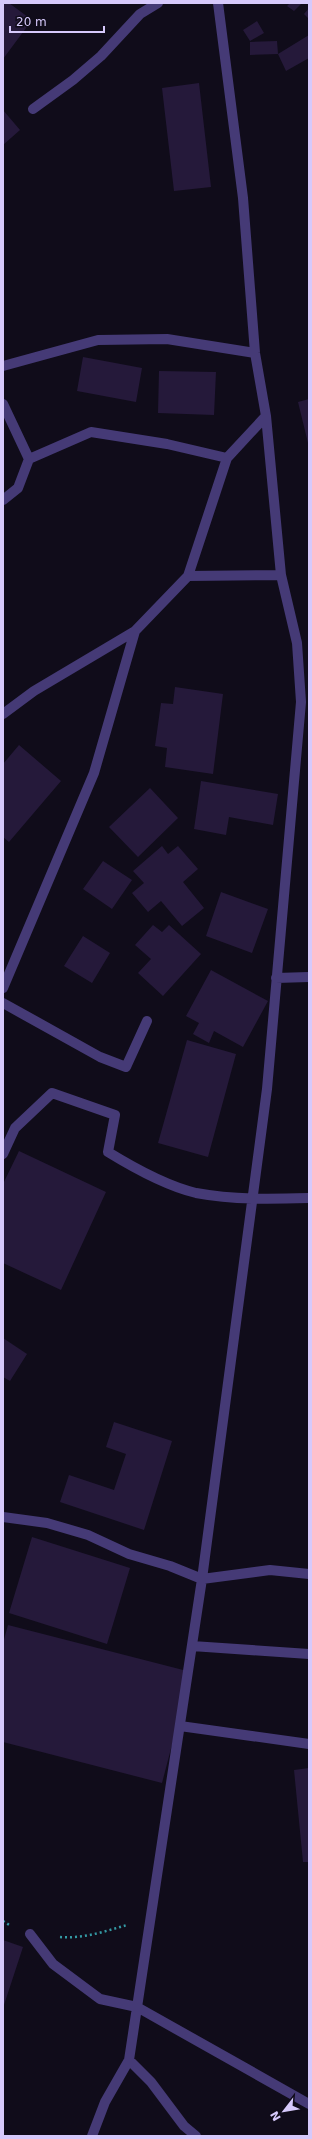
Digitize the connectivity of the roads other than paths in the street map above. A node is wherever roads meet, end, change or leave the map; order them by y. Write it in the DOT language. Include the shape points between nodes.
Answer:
graph roads {
  1 [pos="158,3"];
  2 [pos="218,3"];
  3 [pos="33,109"];
  4 [pos="255,352"];
  5 [pos="3,366"];
  6 [pos="3,404"];
  7 [pos="266,416"];
  8 [pos="227,458"];
  9 [pos="29,459"];
  10 [pos="3,500"];
  11 [pos="280,575"];
  12 [pos="188,576"];
  13 [pos="136,631"];
  14 [pos="304,679"];
  15 [pos="3,714"];
  16 [pos="309,977"];
  17 [pos="276,978"];
  18 [pos="3,988"];
  19 [pos="3,1003"];
  20 [pos="147,1021"];
  21 [pos="3,1154"];
  22 [pos="309,1198"];
  23 [pos="252,1200"];
  24 [pos="3,1517"];
  25 [pos="309,1574"];
  26 [pos="202,1579"];
  27 [pos="192,1646"];
  28 [pos="309,1654"];
  29 [pos="180,1726"];
  30 [pos="309,1744"];
  31 [pos="30,1934"];
  32 [pos="137,2007"];
  33 [pos="129,2060"];
  34 [pos="309,2104"];
  35 [pos="92,2136"];
  36 [pos="196,2136"];
  1 -- 3 [label="street" via="140,14 101,56 73,80"];
  2 -- 4 [label="street" via="243,198"];
  4 -- 5 [label="street" via="168,339 98,340"];
  4 -- 7 [label="street"];
  6 -- 9 [label="street"];
  7 -- 8 [label="street"];
  7 -- 11 [label="street"];
  8 -- 9 [label="street" via="168,444 91,432"];
  8 -- 12 [label="street"];
  9 -- 10 [label="street" via="18,488"];
  11 -- 12 [label="street"];
  11 -- 14 [label="street"];
  12 -- 13 [label="street"];
  13 -- 15 [label="street" via="34,691"];
  13 -- 18 [label="street" via="94,773"];
  14 -- 17 [label="street"];
  16 -- 17 [label="street"];
  17 -- 23 [label="street" via="267,1089"];
  19 -- 20 [label="street" via="100,1057 126,1067"];
  21 -- 23 [label="street" via="15,1128 52,1093 115,1115 108,1152 141,1172 196,1192"];
  22 -- 23 [label="street"];
  23 -- 26 [label="street"];
  24 -- 26 [label="street" via="47,1523 88,1535 129,1554"];
  25 -- 26 [label="street" via="270,1570"];
  26 -- 27 [label="street"];
  27 -- 28 [label="street"];
  27 -- 29 [label="street"];
  29 -- 30 [label="street"];
  29 -- 32 [label="street"];
  31 -- 32 [label="street" via="53,1964 72,1980 100,1998"];
  32 -- 33 [label="street"];
  32 -- 34 [label="street"];
  33 -- 35 [label="street" via="105,2102"];
  33 -- 36 [label="street" via="150,2082 184,2126"];
}
